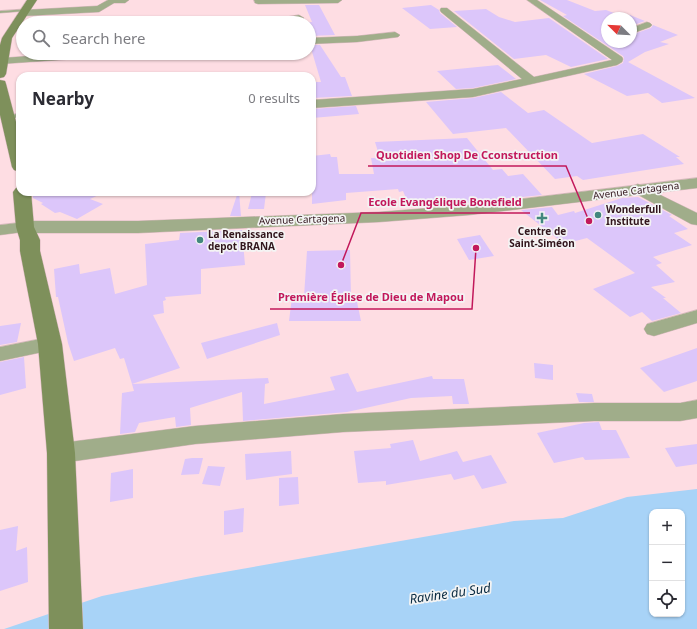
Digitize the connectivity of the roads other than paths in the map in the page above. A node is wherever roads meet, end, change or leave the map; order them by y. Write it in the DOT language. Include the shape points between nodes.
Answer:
graph roads {
  1 [pos="32,0"];
  2 [pos="125,0"];
  3 [pos="338,0"];
  4 [pos="531,0"];
  5 [pos="258,1"];
  6 [pos="444,10"];
  7 [pos="0,12"];
  8 [pos="25,12"];
  9 [pos="22,16"];
  10 [pos="16,25"];
  11 [pos="647,25"];
  12 [pos="637,29"];
  13 [pos="395,35"];
  14 [pos="316,40"];
  15 [pos="601,40"];
  16 [pos="592,41"];
  17 [pos="16,56"];
  18 [pos="16,57"];
  19 [pos="3,58"];
  20 [pos="0,74"];
  21 [pos="532,81"];
  22 [pos="0,84"];
  23 [pos="2,102"];
  24 [pos="316,104"];
  25 [pos="14,116"];
  26 [pos="15,131"];
  27 [pos="697,184"];
  28 [pos="638,189"];
  29 [pos="22,196"];
  30 [pos="697,220"];
  31 [pos="25,228"];
  32 [pos="0,230"];
  33 [pos="697,316"];
  34 [pos="654,329"];
  35 [pos="50,344"];
  36 [pos="0,354"];
  37 [pos="697,410"];
  38 [pos="61,453"];
  39 [pos="66,629"];
  1 -- 8 [label="main road"];
  2 -- 8 [label="street" via="112,1 99,9"];
  3 -- 5 [label="street"];
  4 -- 16 [label="street"];
  6 -- 21 [label="street"];
  7 -- 8 [label="lane"];
  8 -- 9 [label="main road"];
  10 -- 19 [label="main road" via="7,38"];
  11 -- 12 [label="street"];
  13 -- 14 [label="street"];
  15 -- 16 [label="street"];
  16 -- 21 [label="street" via="618,58 617,62"];
  17 -- 19 [label="street"];
  18 -- 19 [label="street"];
  19 -- 20 [label="main road"];
  21 -- 24 [label="street" via="473,93"];
  22 -- 23 [label="main road"];
  23 -- 25 [label="main road"];
  25 -- 26 [label="main road"];
  27 -- 28 [label="street, Avenue Cartagena"];
  28 -- 30 [label="street"];
  28 -- 31 [label="street, Avenue Cartagena" via="469,210 379,216 138,227"];
  29 -- 31 [label="main road"];
  31 -- 32 [label="street"];
  31 -- 35 [label="main road" via="30,240 30,251"];
  33 -- 34 [label="street"];
  35 -- 36 [label="street"];
  35 -- 38 [label="main road"];
  37 -- 38 [label="street" via="343,423 195,435"];
  38 -- 39 [label="main road"];
}
